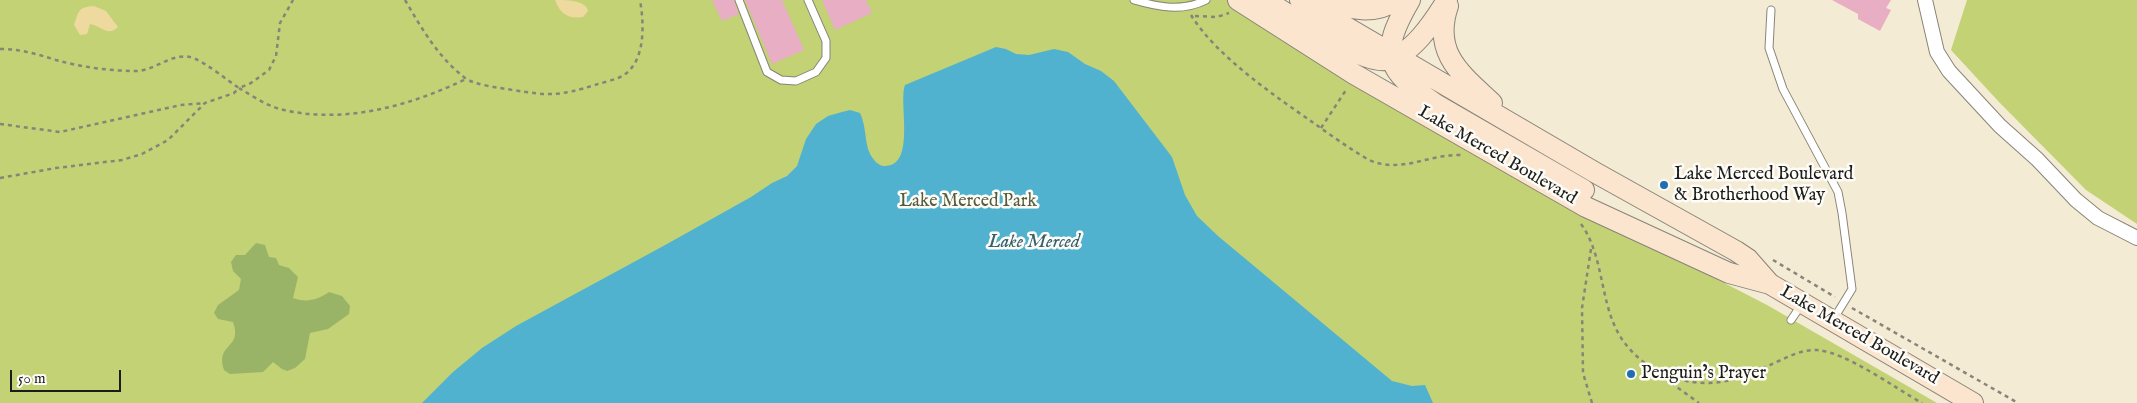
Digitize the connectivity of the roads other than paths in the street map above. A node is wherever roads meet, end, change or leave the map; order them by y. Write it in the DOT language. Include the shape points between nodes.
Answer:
graph roads {
  1 [pos="739,0"];
  2 [pos="808,0"];
  3 [pos="1134,0"];
  4 [pos="1206,0"];
  5 [pos="1238,0"];
  6 [pos="1265,0"];
  7 [pos="1300,0"];
  8 [pos="1326,0"];
  9 [pos="1397,0"];
  10 [pos="1410,0"];
  11 [pos="1448,0"];
  12 [pos="1926,0"];
  13 [pos="1771,10"];
  14 [pos="1392,56"];
  15 [pos="1520,128"];
  16 [pos="2137,238"];
  17 [pos="1728,273"];
  18 [pos="1770,284"];
  19 [pos="1802,303"];
  20 [pos="1791,320"];
  21 [pos="1833,321"];
  22 [pos="1973,403"];
  1 -- 2 [label="lane" via="767,72 781,80 796,81 816,72 826,58 826,41"];
  3 -- 4 [label="lane" via="1164,7 1187,6"];
  5 -- 17 [label="main road, Lake Merced Boulevard" via="1354,74 1562,194"];
  6 -- 14 [label="main road" via="1360,56 1377,60"];
  7 -- 14 [label="main road, Lake Merced Boulevard"];
  8 -- 9 [label="main road" via="1358,10 1376,9"];
  10 -- 14 [label="main road" via="1392,38"];
  11 -- 14 [label="main road" via="1421,37"];
  11 -- 15 [label="main road" via="1443,30 1452,61 1466,79"];
  12 -- 16 [label="street" via="1937,52 1949,71 2076,200 2098,218"];
  13 -- 21 [label="lane" via="1769,48 1783,89 1838,192 1852,289"];
  14 -- 15 [label="main road, Lake Merced Boulevard"];
  14 -- 17 [label="main road" via="1404,78 1438,105"];
  15 -- 18 [label="main road, Lake Merced Boulevard" via="1736,251 1748,259"];
  17 -- 18 [label="main road, Lake Merced Boulevard"];
  18 -- 19 [label="main road, Lake Merced Boulevard"];
  19 -- 20 [label="lane"];
  19 -- 21 [label="main road, Lake Merced Boulevard"];
  21 -- 22 [label="main road, Lake Merced Boulevard"];
}
